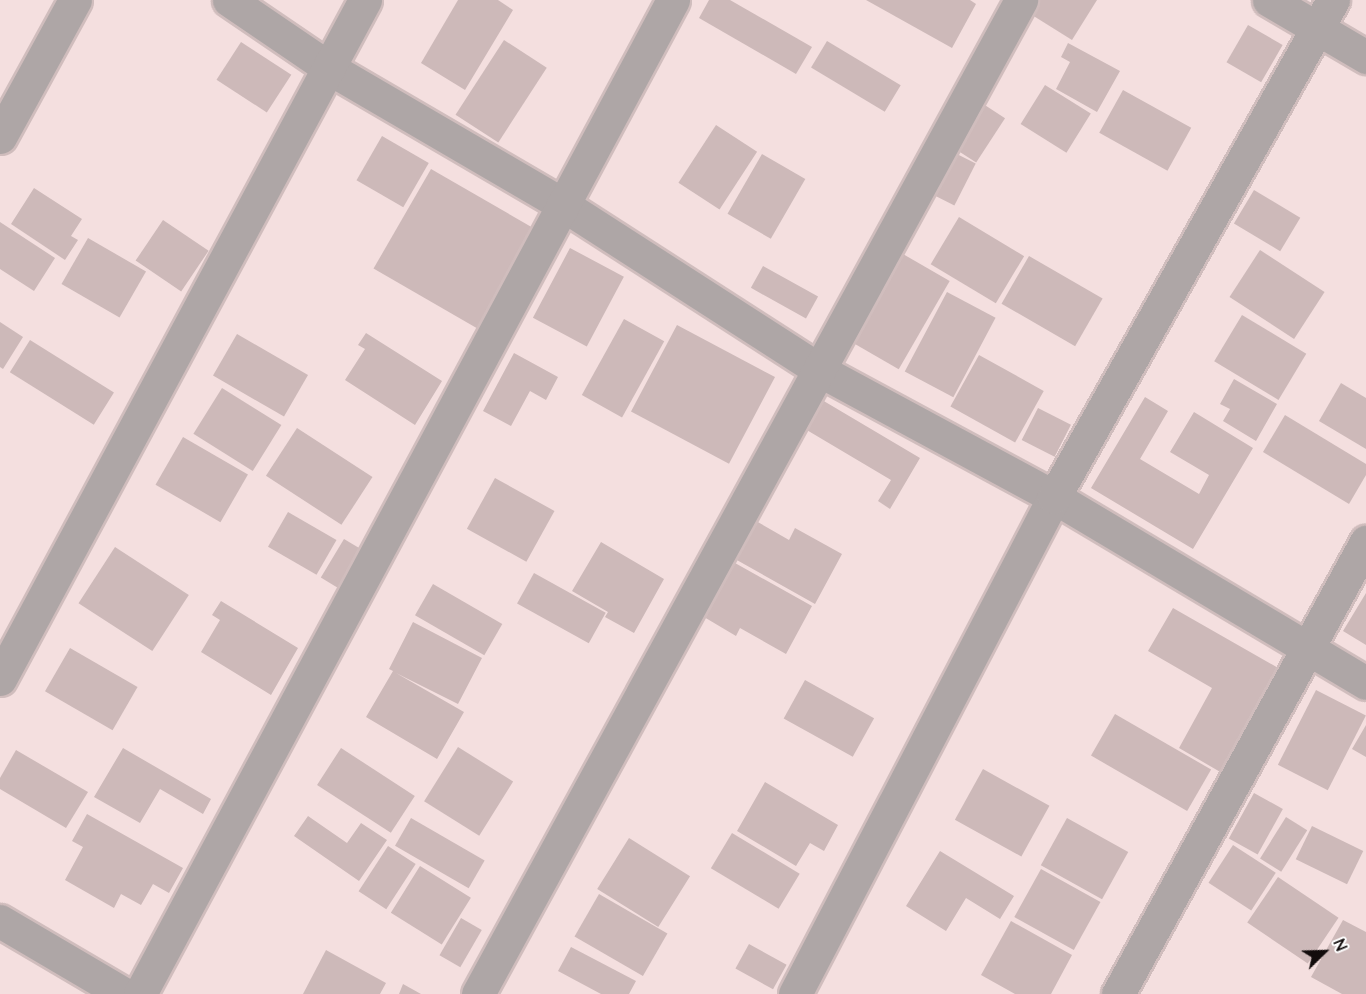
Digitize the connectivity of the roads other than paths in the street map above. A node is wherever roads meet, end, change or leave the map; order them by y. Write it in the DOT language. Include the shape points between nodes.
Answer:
graph roads {
  1 [pos="75,0"];
  2 [pos="230,0"];
  3 [pos="365,0"];
  4 [pos="673,0"];
  5 [pos="1021,0"];
  6 [pos="1269,0"];
  7 [pos="1326,14"];
  8 [pos="1366,57"];
  9 [pos="329,68"];
  10 [pos="0,137"];
  11 [pos="566,206"];
  12 [pos="821,371"];
  13 [pos="1054,497"];
  14 [pos="1366,542"];
  15 [pos="1308,647"];
  16 [pos="0,679"];
  17 [pos="1366,683"];
  18 [pos="0,921"];
  19 [pos="124,994"];
  20 [pos="140,994"];
  21 [pos="478,994"];
  22 [pos="795,994"];
  23 [pos="1118,994"];
  1 -- 10 [label="street"];
  2 -- 9 [label="street"];
  3 -- 9 [label="street"];
  4 -- 11 [label="street"];
  5 -- 12 [label="street"];
  6 -- 7 [label="street"];
  7 -- 8 [label="street"];
  7 -- 13 [label="street"];
  9 -- 11 [label="street"];
  9 -- 16 [label="street"];
  11 -- 12 [label="street"];
  11 -- 20 [label="street"];
  12 -- 13 [label="street"];
  12 -- 21 [label="street"];
  13 -- 15 [label="street"];
  13 -- 22 [label="street"];
  14 -- 15 [label="street"];
  15 -- 17 [label="street"];
  15 -- 23 [label="street"];
  18 -- 19 [label="street"];
}
